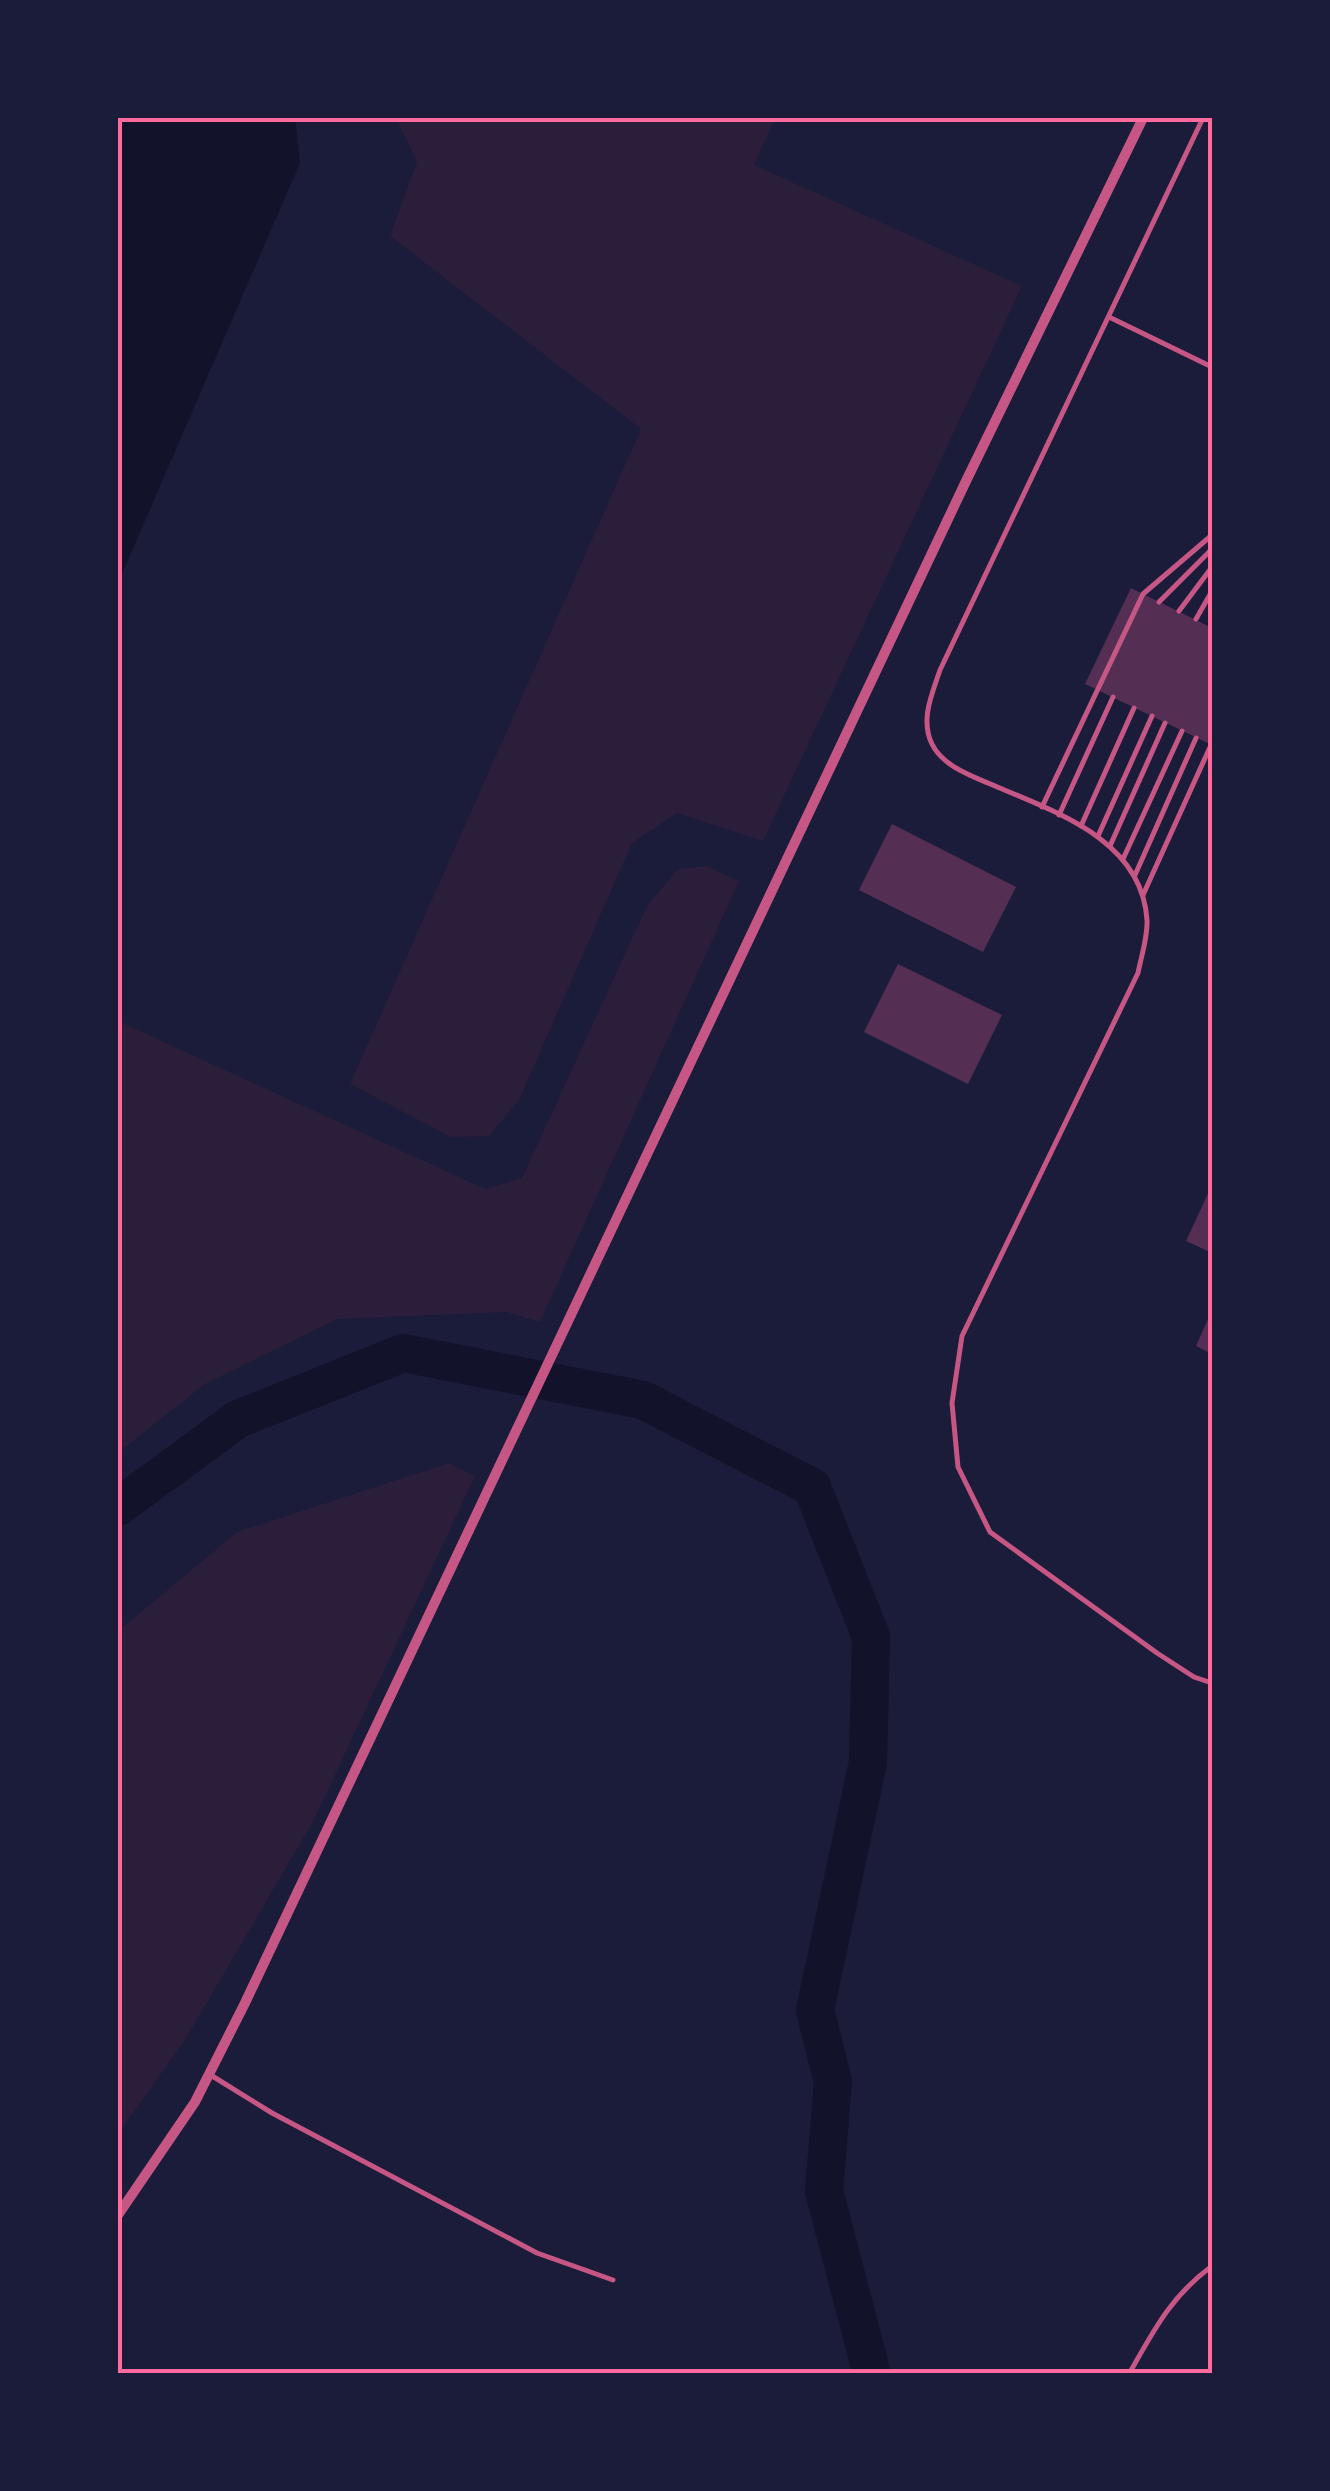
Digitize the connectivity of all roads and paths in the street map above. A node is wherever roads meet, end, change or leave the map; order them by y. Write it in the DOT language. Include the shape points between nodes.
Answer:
graph roads {
  1 [pos="1143,118"];
  2 [pos="1203,118"];
  3 [pos="1109,317"];
  4 [pos="1212,366"];
  5 [pos="1212,535"];
  6 [pos="1212,549"];
  7 [pos="1212,567"];
  8 [pos="1212,592"];
  9 [pos="1159,602"];
  10 [pos="1179,611"];
  11 [pos="1196,620"];
  12 [pos="1113,698"];
  13 [pos="1134,708"];
  14 [pos="1152,716"];
  15 [pos="1166,723"];
  16 [pos="1182,730"];
  17 [pos="1196,738"];
  18 [pos="1212,745"];
  19 [pos="1042,806"];
  20 [pos="1059,816"];
  21 [pos="1081,826"];
  22 [pos="1098,836"];
  23 [pos="1110,846"];
  24 [pos="1123,859"];
  25 [pos="1135,875"];
  26 [pos="1142,895"];
  27 [pos="1212,1682"];
  28 [pos="210,2074"];
  29 [pos="118,2215"];
  30 [pos="1212,2266"];
  31 [pos="613,2280"];
  32 [pos="1129,2374"];
  1 -- 28 [label="street"];
  2 -- 3 [label="lane"];
  3 -- 4 [label="lane"];
  3 -- 19 [label="lane" via="926,712 932,745 958,770"];
  5 -- 19 [label="lane" via="1142,594"];
  6 -- 9 [label="lane"];
  7 -- 10 [label="lane"];
  8 -- 11 [label="lane"];
  12 -- 20 [label="lane"];
  13 -- 21 [label="lane"];
  14 -- 22 [label="lane"];
  15 -- 23 [label="lane"];
  16 -- 24 [label="lane"];
  17 -- 25 [label="lane"];
  18 -- 26 [label="lane"];
  19 -- 20 [label="lane"];
  20 -- 21 [label="lane"];
  21 -- 22 [label="lane"];
  22 -- 23 [label="lane"];
  23 -- 24 [label="lane"];
  24 -- 25 [label="lane"];
  25 -- 26 [label="lane"];
  26 -- 27 [label="lane" via="1148,923 1138,973 962,1336 952,1403 958,1466 990,1532 1157,1653"];
  28 -- 29 [label="street"];
  28 -- 31 [label="lane" via="538,2253"];
  30 -- 32 [label="lane" via="1169,2305"];
}
